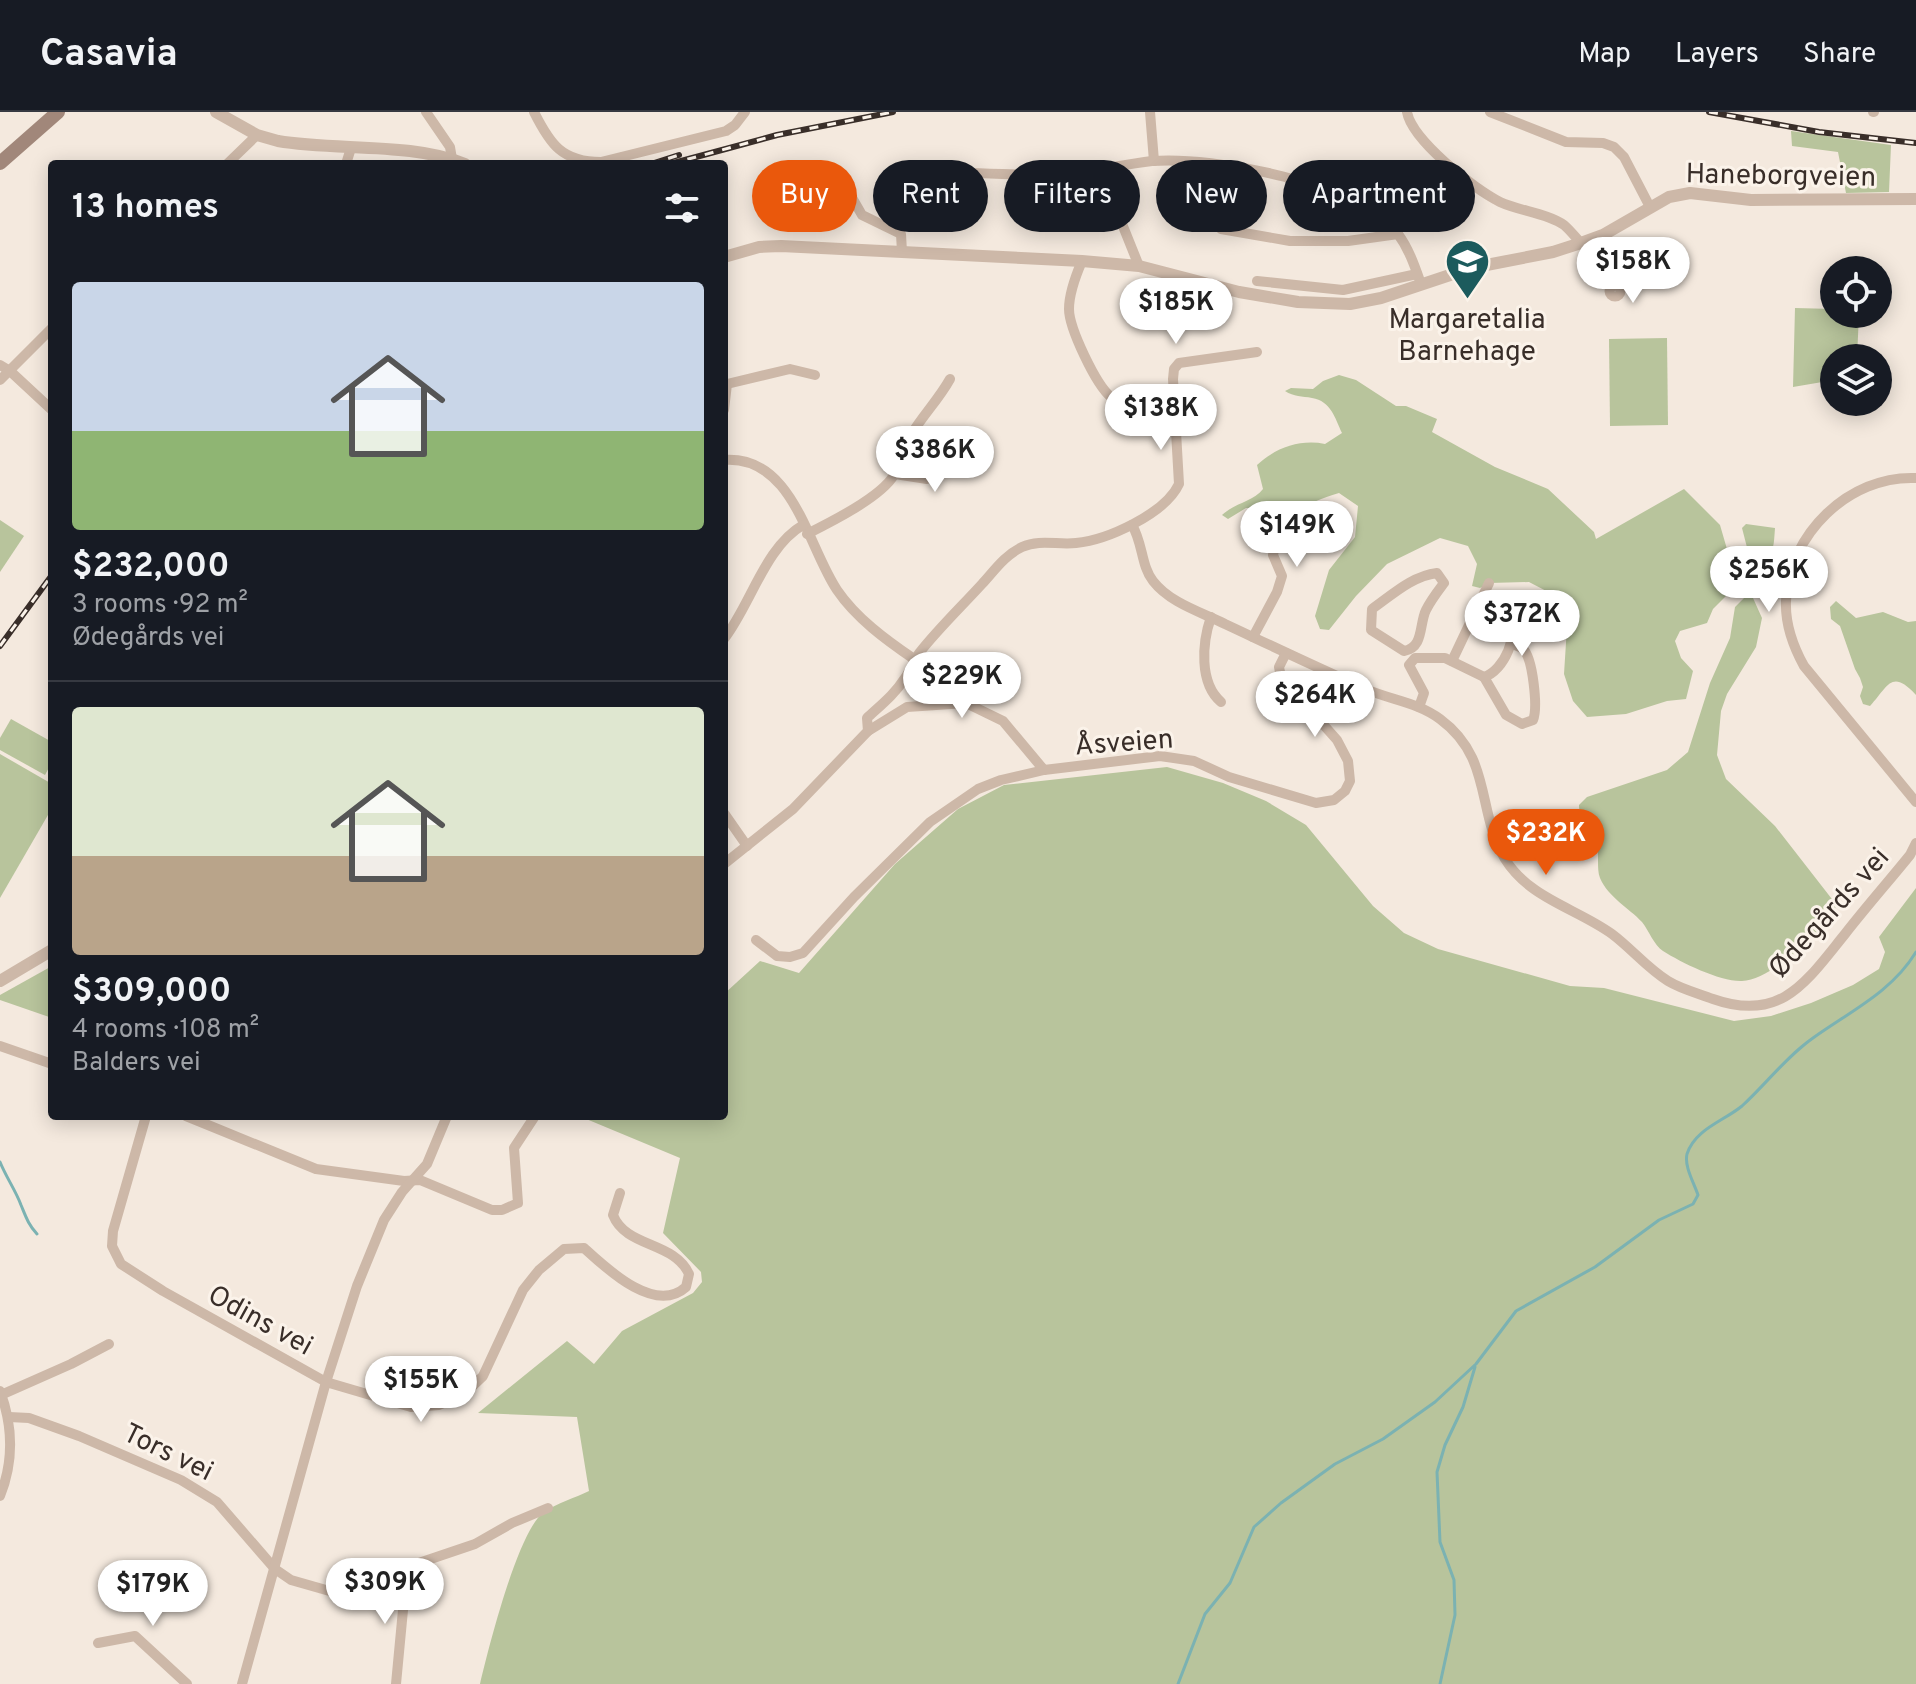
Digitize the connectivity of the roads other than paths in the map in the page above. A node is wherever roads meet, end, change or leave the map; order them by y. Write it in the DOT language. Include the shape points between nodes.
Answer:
graph roads {
  1 [pos="58,112"];
  2 [pos="216,112"];
  3 [pos="426,112"];
  4 [pos="534,112"];
  5 [pos="745,112"];
  6 [pos="1150,112"];
  7 [pos="1407,112"];
  8 [pos="1490,112"];
  9 [pos="257,135"];
  10 [pos="351,148"];
  11 [pos="231,160"];
  12 [pos="347,160"];
  13 [pos="453,160"];
  14 [pos="457,160"];
  15 [pos="582,160"];
  16 [pos="609,160"];
  17 [pos="1154,161"];
  18 [pos="0,163"];
  19 [pos="1140,163"];
  20 [pos="1916,199"];
  21 [pos="857,206"];
  22 [pos="1650,207"];
  23 [pos="1125,232"];
  24 [pos="1238,232"];
  25 [pos="1398,234"];
  26 [pos="1603,235"];
  27 [pos="1581,243"];
  28 [pos="902,252"];
  29 [pos="728,256"];
  30 [pos="1082,261"];
  31 [pos="1139,266"];
  32 [pos="1419,279"];
  33 [pos="1257,281"];
  34 [pos="1612,287"];
  35 [pos="48,331"];
  36 [pos="1257,352"];
  37 [pos="5,368"];
  38 [pos="815,375"];
  39 [pos="950,379"];
  40 [pos="0,380"];
  41 [pos="728,383"];
  42 [pos="48,406"];
  43 [pos="1176,416"];
  44 [pos="728,461"];
  45 [pos="974,467"];
  46 [pos="895,474"];
  47 [pos="1916,478"];
  48 [pos="1333,523"];
  49 [pos="1132,525"];
  50 [pos="805,530"];
  51 [pos="1489,583"];
  52 [pos="1480,600"];
  53 [pos="1211,617"];
  54 [pos="728,634"];
  55 [pos="1253,637"];
  56 [pos="1511,644"];
  57 [pos="1286,653"];
  58 [pos="1413,654"];
  59 [pos="914,659"];
  60 [pos="1452,661"];
  61 [pos="1484,677"];
  62 [pos="1221,702"];
  63 [pos="1419,707"];
  64 [pos="868,731"];
  65 [pos="1044,770"];
  66 [pos="1916,802"];
  67 [pos="728,819"];
  68 [pos="1916,843"];
  69 [pos="747,846"];
  70 [pos="728,861"];
  71 [pos="756,940"];
  72 [pos="48,952"];
  73 [pos="0,981"];
  74 [pos="0,1046"];
  75 [pos="48,1063"];
  76 [pos="145,1120"];
  77 [pos="196,1120"];
  78 [pos="445,1120"];
  79 [pos="532,1120"];
  80 [pos="414,1179"];
  81 [pos="620,1193"];
  82 [pos="109,1344"];
  83 [pos="326,1382"];
  84 [pos="1,1393"];
  85 [pos="9,1417"];
  86 [pos="0,1496"];
  87 [pos="548,1508"];
  88 [pos="275,1569"];
  89 [pos="401,1569"];
  90 [pos="98,1643"];
  91 [pos="187,1684"];
  92 [pos="242,1684"];
  93 [pos="396,1684"];
  1 -- 18 [label="main road"];
  2 -- 9 [label="street"];
  3 -- 14 [label="street"];
  4 -- 15 [label="street" via="555,148"];
  5 -- 16 [label="street" via="726,131"];
  6 -- 17 [label="street"];
  7 -- 27 [label="street" via="1429,146 1483,192 1563,224"];
  8 -- 22 [label="street" via="1566,142 1614,147"];
  9 -- 10 [label="street"];
  9 -- 11 [label="street"];
  10 -- 12 [label="street"];
  10 -- 13 [label="street"];
  17 -- 19 [label="street"];
  17 -- 25 [label="street" via="1248,169 1320,187 1374,212"];
  20 -- 22 [label="street, Haneborgveien" via="1751,200 1690,193"];
  21 -- 28 [label="street" via="862,215 901,234"];
  22 -- 26 [label="street, Haneborgveien"];
  23 -- 31 [label="street"];
  24 -- 25 [label="street" via="1290,241"];
  25 -- 32 [label="street"];
  26 -- 27 [label="street, Haneborgveien"];
  26 -- 34 [label="street"];
  27 -- 32 [label="street, Haneborgveien"];
  28 -- 29 [label="street, Haneborgveien" via="759,247"];
  28 -- 30 [label="street, Haneborgveien"];
  30 -- 31 [label="street, Haneborgveien"];
  30 -- 43 [label="street" via="1069,310 1097,377 1118,401"];
  31 -- 32 [label="street, Haneborgveien" via="1239,292 1317,304 1366,302"];
  32 -- 33 [label="street" via="1343,290"];
  35 -- 37 [label="street"];
  36 -- 43 [label="street" via="1179,363 1173,379"];
  37 -- 40 [label="street"];
  37 -- 42 [label="street"];
  38 -- 41 [label="street" via="790,369"];
  39 -- 46 [label="street" via="901,450"];
  43 -- 49 [label="street" via="1179,484 1171,497"];
  44 -- 50 [label="street" via="759,466 772,476 793,499"];
  45 -- 46 [label="street" via="955,467 927,479"];
  46 -- 50 [label="street" via="856,507"];
  47 -- 66 [label="street" via="1868,486 1828,513 1796,556 1786,601 1792,641 1804,666"];
  48 -- 55 [label="street" via="1317,546 1287,539 1275,545 1273,555 1282,576"];
  49 -- 53 [label="street, Ødegårds vei" via="1155,583"];
  49 -- 59 [label="street" via="1089,541 1044,541 1016,550 943,622"];
  50 -- 54 [label="street" via="780,542"];
  50 -- 59 [label="street" via="846,602"];
  51 -- 52 [label="street"];
  52 -- 56 [label="street" via="1508,614"];
  52 -- 60 [label="street"];
  53 -- 55 [label="street, Ødegårds vei"];
  53 -- 62 [label="street" via="1206,680"];
  55 -- 57 [label="street, Ødegårds vei"];
  56 -- 61 [label="street" via="1495,672"];
  56 -- 61 [label="street" via="1526,652 1530,663 1533,720 1522,724 1506,715"];
  57 -- 63 [label="street, Ødegårds vei"];
  57 -- 65 [label="street, Åsveien" via="1281,677 1337,740 1348,761 1350,781 1334,800 1316,803 1160,756"];
  58 -- 58 [label="street" via="1424,614 1444,583 1437,573 1410,583 1372,609 1371,630"];
  58 -- 60 [label="street"];
  58 -- 63 [label="street" via="1410,669 1424,693"];
  59 -- 64 [label="street" via="892,695 867,718"];
  60 -- 61 [label="street"];
  63 -- 68 [label="street, Ødegårds vei" via="1442,721 1466,747 1481,779 1498,845 1521,878 1613,935 1669,982 1731,1005 1771,1004 1802,985"];
  64 -- 65 [label="street" via="907,707 966,703 1003,721"];
  64 -- 69 [label="street" via="793,809"];
  65 -- 71 [label="street, Åsveien" via="978,789 930,822 803,953 777,956"];
  67 -- 69 [label="street"];
  69 -- 70 [label="street"];
  72 -- 73 [label="street"];
  74 -- 75 [label="street"];
  76 -- 83 [label="street, Odins vei" via="113,1231 115,1256 163,1291"];
  77 -- 80 [label="street" via="316,1169"];
  78 -- 80 [label="street" via="427,1164"];
  79 -- 80 [label="street" via="514,1148 519,1196 515,1206 482,1208"];
  80 -- 83 [label="street" via="372,1246"];
  81 -- 83 [label="street, Odins vei" via="613,1215 617,1225 686,1268 690,1280 680,1292 662,1297 640,1289 584,1248 564,1249 523,1290 483,1376 463,1395 439,1405 411,1407"];
  82 -- 84 [label="street"];
  83 -- 88 [label="street"];
  84 -- 85 [label="street"];
  85 -- 86 [label="street" via="11,1450"];
  85 -- 88 [label="street, Tors vei" via="29,1418 79,1436 198,1489 230,1515"];
  87 -- 89 [label="street, Tors vei" via="475,1544"];
  88 -- 89 [label="street, Tors vei" via="291,1580 333,1592"];
  88 -- 92 [label="street"];
  89 -- 93 [label="street"];
  90 -- 91 [label="street" via="135,1636"];
}
